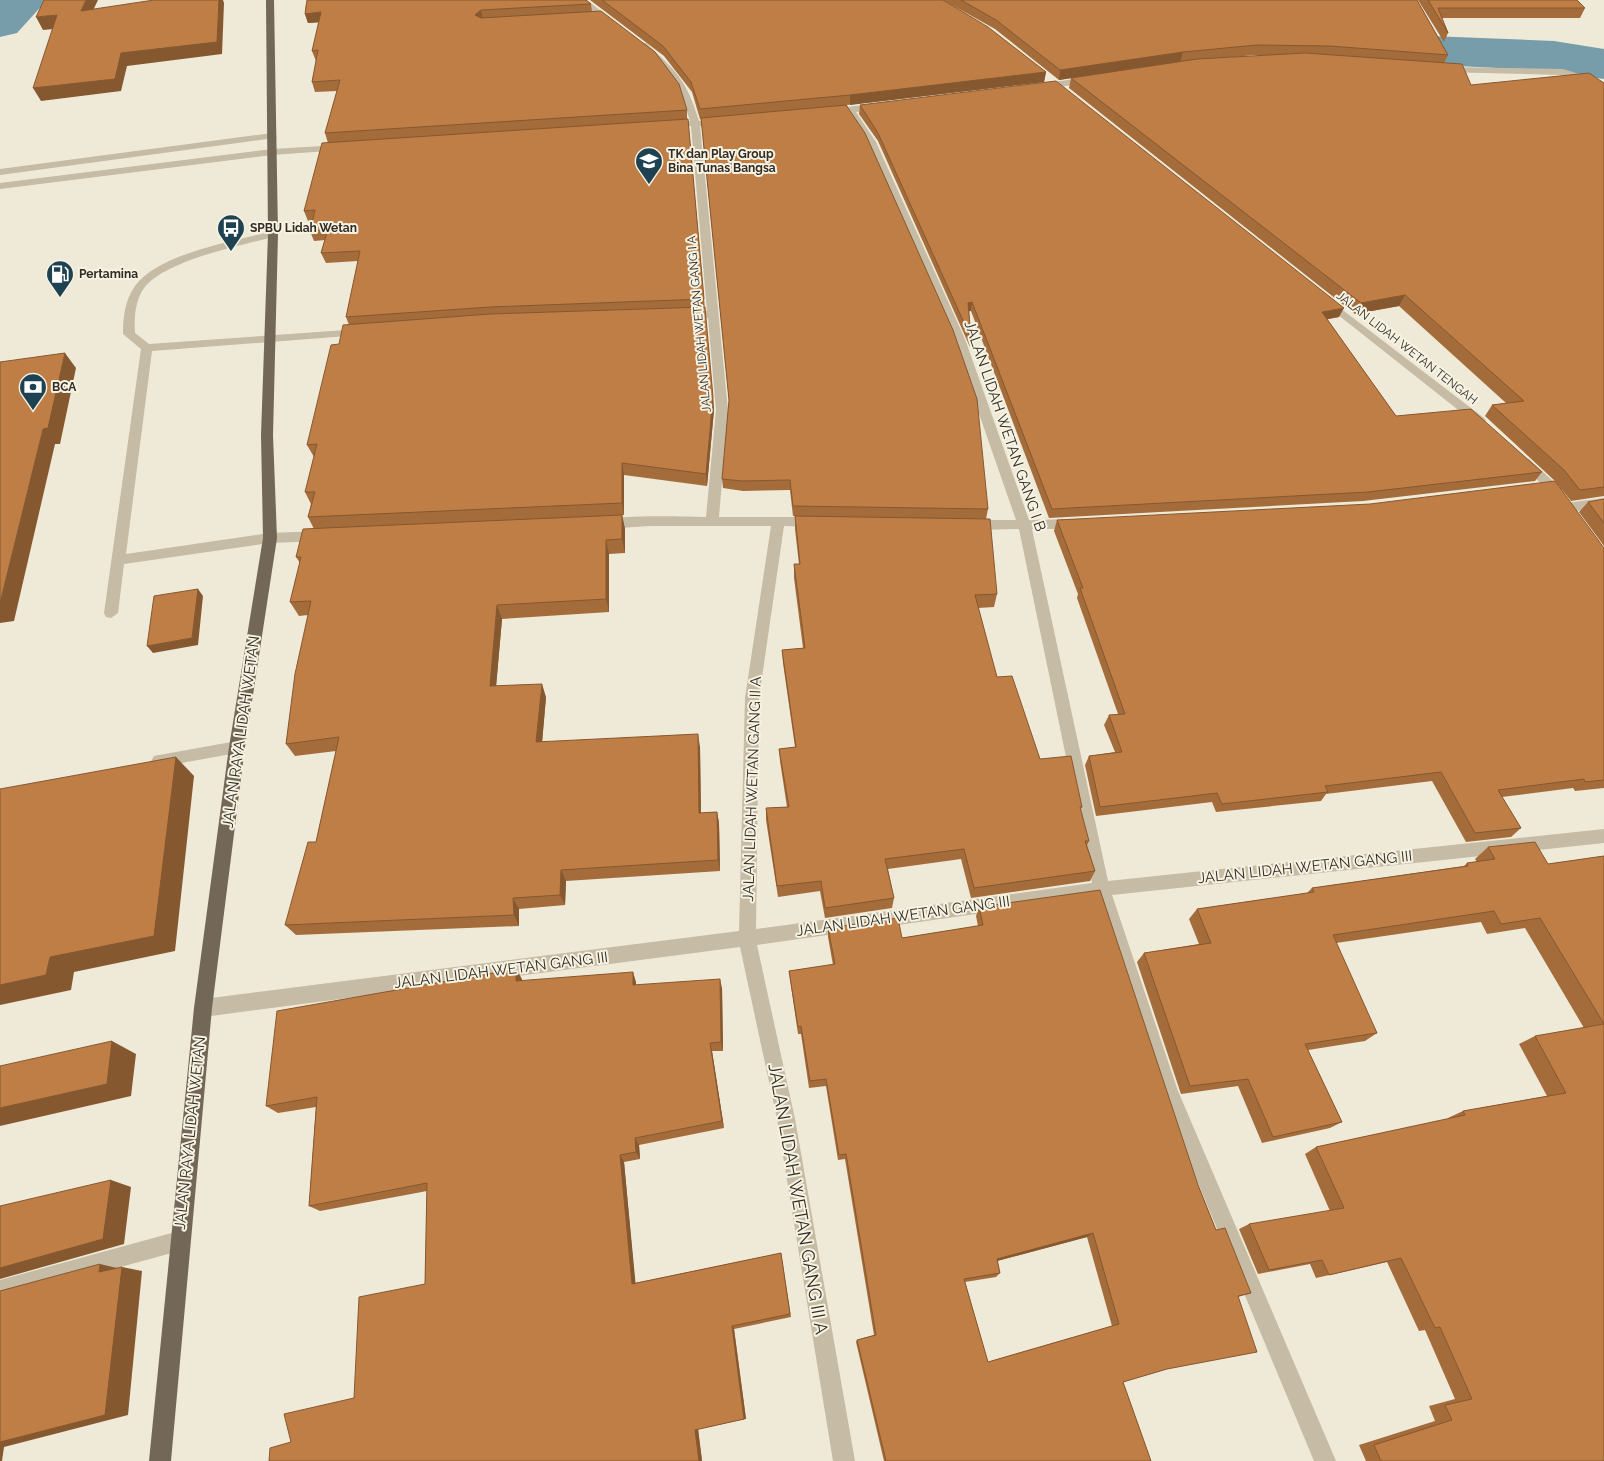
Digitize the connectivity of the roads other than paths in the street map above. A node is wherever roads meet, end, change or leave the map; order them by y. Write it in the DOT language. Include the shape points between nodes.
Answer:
graph roads {
  1 [pos="270,0"];
  2 [pos="582,0"];
  3 [pos="604,17"];
  4 [pos="594,18"];
  5 [pos="623,30"];
  6 [pos="637,40"];
  7 [pos="1435,69"];
  8 [pos="1042,73"];
  9 [pos="1096,79"];
  10 [pos="1057,85"];
  11 [pos="1028,88"];
  12 [pos="1604,90"];
  13 [pos="1072,97"];
  14 [pos="888,106"];
  15 [pos="850,110"];
  16 [pos="821,113"];
  17 [pos="734,120"];
  18 [pos="695,124"];
  19 [pos="656,126"];
  20 [pos="272,136"];
  21 [pos="350,147"];
  22 [pos="272,152"];
  23 [pos="0,172"];
  24 [pos="0,186"];
  25 [pos="273,234"];
  26 [pos="1314,292"];
  27 [pos="714,314"];
  28 [pos="675,315"];
  29 [pos="368,332"];
  30 [pos="272,339"];
  31 [pos="147,348"];
  32 [pos="1487,426"];
  33 [pos="1515,452"];
  34 [pos="1550,485"];
  35 [pos="1533,487"];
  36 [pos="1604,502"];
  37 [pos="712,522"];
  38 [pos="778,522"];
  39 [pos="827,522"];
  40 [pos="1085,523"];
  41 [pos="593,524"];
  42 [pos="956,524"];
  43 [pos="1025,526"];
  44 [pos="338,535"];
  45 [pos="270,538"];
  46 [pos="118,560"];
  47 [pos="111,614"];
  48 [pos="237,747"];
  49 [pos="142,764"];
  50 [pos="1604,836"];
  51 [pos="1102,889"];
  52 [pos="746,938"];
  53 [pos="203,1008"];
  54 [pos="179,1241"];
  55 [pos="0,1290"];
  56 [pos="160,1461"];
  57 [pos="844,1461"];
  58 [pos="1325,1461"];
  1 -- 20 [label="main road, JALAN RAYA LIDAH WETAN"];
  2 -- 3 [label="street"];
  3 -- 4 [label="street"];
  3 -- 5 [label="street"];
  6 -- 18 [label="street, JALAN LIDAH WETAN GANG I A" via="675,75 686,93"];
  7 -- 12 [label="street" via="1450,64 1563,72 1586,78"];
  8 -- 10 [label="street"];
  9 -- 10 [label="street"];
  10 -- 11 [label="street"];
  10 -- 13 [label="street"];
  14 -- 15 [label="street"];
  15 -- 16 [label="street"];
  15 -- 43 [label="street, JALAN LIDAH WETAN GANG I B" via="871,142 959,339"];
  17 -- 18 [label="street"];
  18 -- 19 [label="street"];
  18 -- 27 [label="street, JALAN LIDAH WETAN GANG I A"];
  20 -- 22 [label="main road, JALAN RAYA LIDAH WETAN"];
  20 -- 23 [label="street"];
  21 -- 22 [label="street"];
  22 -- 24 [label="street"];
  22 -- 25 [label="main road, JALAN RAYA LIDAH WETAN"];
  25 -- 30 [label="main road, JALAN RAYA LIDAH WETAN"];
  25 -- 31 [label="street" via="170,265 142,284 128,313 129,334"];
  26 -- 32 [label="street, JALAN LIDAH WETAN TENGAH"];
  27 -- 28 [label="street"];
  27 -- 37 [label="street, JALAN LIDAH WETAN GANG I A" via="722,410"];
  29 -- 30 [label="street"];
  30 -- 31 [label="street"];
  30 -- 45 [label="main road, JALAN RAYA LIDAH WETAN" via="267,435"];
  31 -- 46 [label="street"];
  33 -- 34 [label="street"];
  34 -- 35 [label="street"];
  34 -- 36 [label="street" via="1569,511"];
  37 -- 38 [label="street"];
  37 -- 41 [label="street"];
  38 -- 39 [label="street"];
  38 -- 52 [label="street, JALAN LIDAH WETAN GANG II A" via="752,698"];
  40 -- 43 [label="street"];
  42 -- 43 [label="street"];
  43 -- 51 [label="street, JALAN LIDAH WETAN GANG I B"];
  44 -- 45 [label="street"];
  45 -- 46 [label="street"];
  45 -- 48 [label="main road, JALAN RAYA LIDAH WETAN"];
  46 -- 47 [label="street"];
  48 -- 49 [label="street"];
  48 -- 53 [label="main road, JALAN RAYA LIDAH WETAN"];
  50 -- 51 [label="street, JALAN LIDAH WETAN GANG III"];
  51 -- 52 [label="street, JALAN LIDAH WETAN GANG III"];
  51 -- 58 [label="street, JALAN LIDAH WETAN GANG I B" via="1169,1092"];
  52 -- 53 [label="street, JALAN LIDAH WETAN GANG III"];
  52 -- 57 [label="street, JALAN LIDAH WETAN GANG III A" via="786,1119"];
  53 -- 54 [label="main road, JALAN RAYA LIDAH WETAN"];
  54 -- 55 [label="street"];
  54 -- 56 [label="main road, JALAN RAYA LIDAH WETAN"];
}
